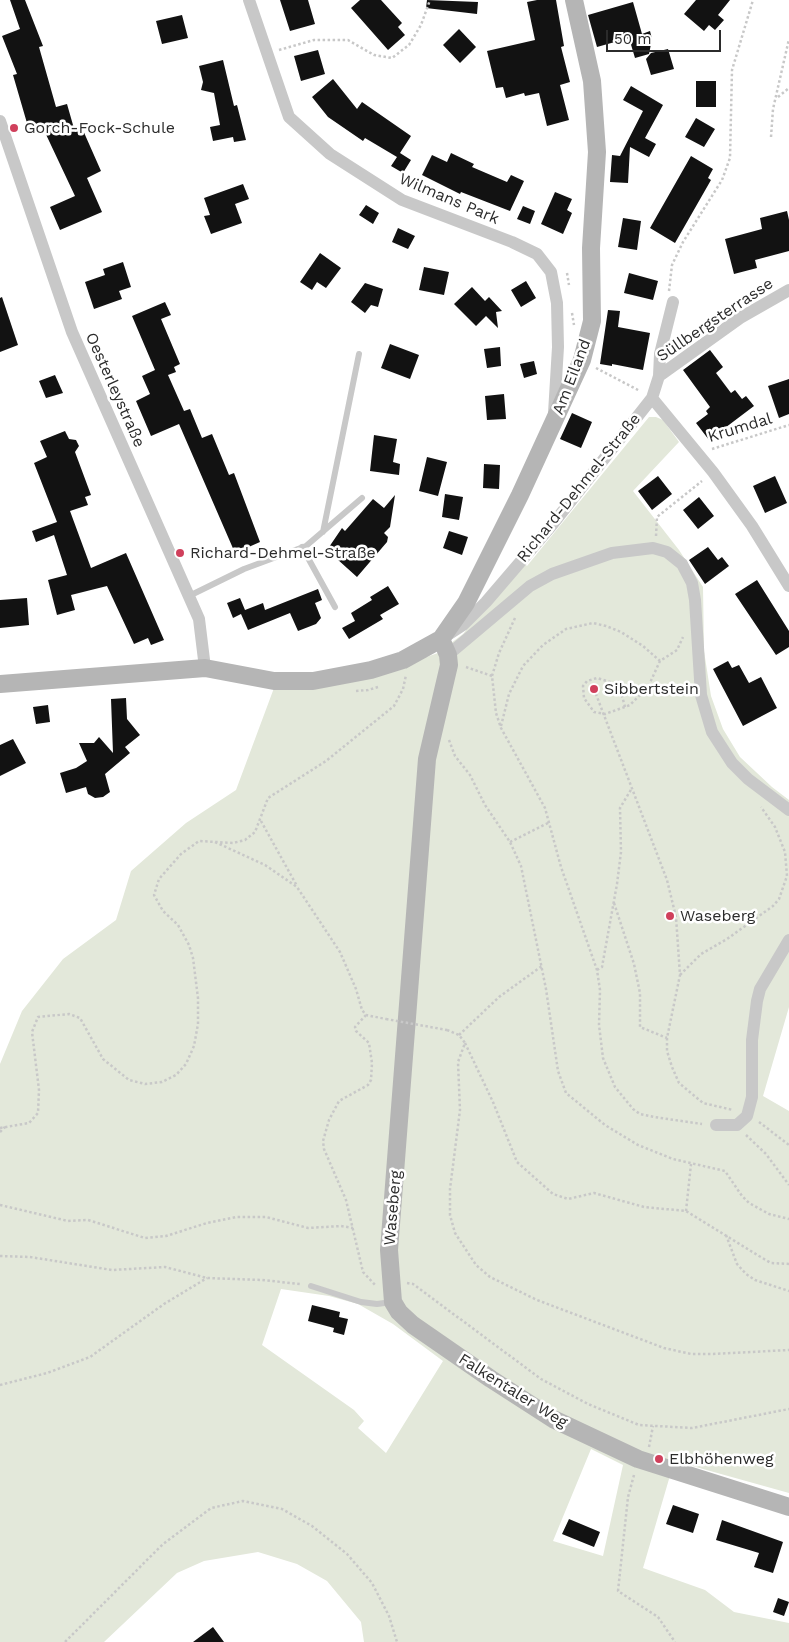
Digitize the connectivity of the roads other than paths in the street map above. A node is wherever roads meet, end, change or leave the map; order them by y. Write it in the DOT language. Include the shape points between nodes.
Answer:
graph roads {
  1 [pos="249,0"];
  2 [pos="574,0"];
  3 [pos="0,121"];
  4 [pos="789,290"];
  5 [pos="673,302"];
  6 [pos="359,354"];
  7 [pos="659,376"];
  8 [pos="652,398"];
  9 [pos="553,423"];
  10 [pos="362,498"];
  11 [pos="323,532"];
  12 [pos="302,548"];
  13 [pos="789,586"];
  14 [pos="189,596"];
  15 [pos="336,607"];
  16 [pos="445,647"];
  17 [pos="205,668"];
  18 [pos="0,684"];
  19 [pos="789,810"];
  20 [pos="789,940"];
  21 [pos="716,1125"];
  22 [pos="311,1286"];
  23 [pos="393,1302"];
  24 [pos="789,1507"];
  1 -- 9 [label="street, Wilmans Park" via="289,117 330,154 402,200 537,254 551,272 557,303 558,338"];
  2 -- 9 [label="street, Am Eiland" via="592,80 598,152 591,248 592,321 582,360"];
  3 -- 14 [label="street, Oesterleystraße" via="72,332"];
  4 -- 7 [label="street, Süllbergsterrasse" via="740,318"];
  5 -- 7 [label="street, Süllbergsterrasse" via="660,354"];
  6 -- 11 [label="lane"];
  7 -- 8 [label="street, Süllbergsterrasse"];
  8 -- 13 [label="street" via="713,472"];
  8 -- 16 [label="street, Richard-Dehmel-Straße" via="552,525"];
  9 -- 16 [label="street, Am Eiland"];
  10 -- 11 [label="lane"];
  11 -- 12 [label="lane"];
  12 -- 14 [label="lane" via="244,569"];
  12 -- 15 [label="lane"];
  14 -- 17 [label="street, Oesterleystraße" via="199,619"];
  16 -- 17 [label="street, Richard-Dehmel-Straße" via="371,670 313,681 274,682"];
  16 -- 19 [label="street" via="552,574 612,553 656,549 667,552 682,564 692,583 701,695 706,717 724,752 756,786"];
  16 -- 23 [label="street, Waseberg" via="449,665 427,759 389,1250"];
  17 -- 18 [label="street, Richard-Dehmel-Straße"];
  20 -- 21 [label="street" via="760,989 757,1001 752,1040 752,1097 742,1120"];
  22 -- 23 [label="lane" via="361,1302"];
  23 -- 24 [label="street, Falkentaler Weg" via="413,1325 553,1419 642,1460"];
}
